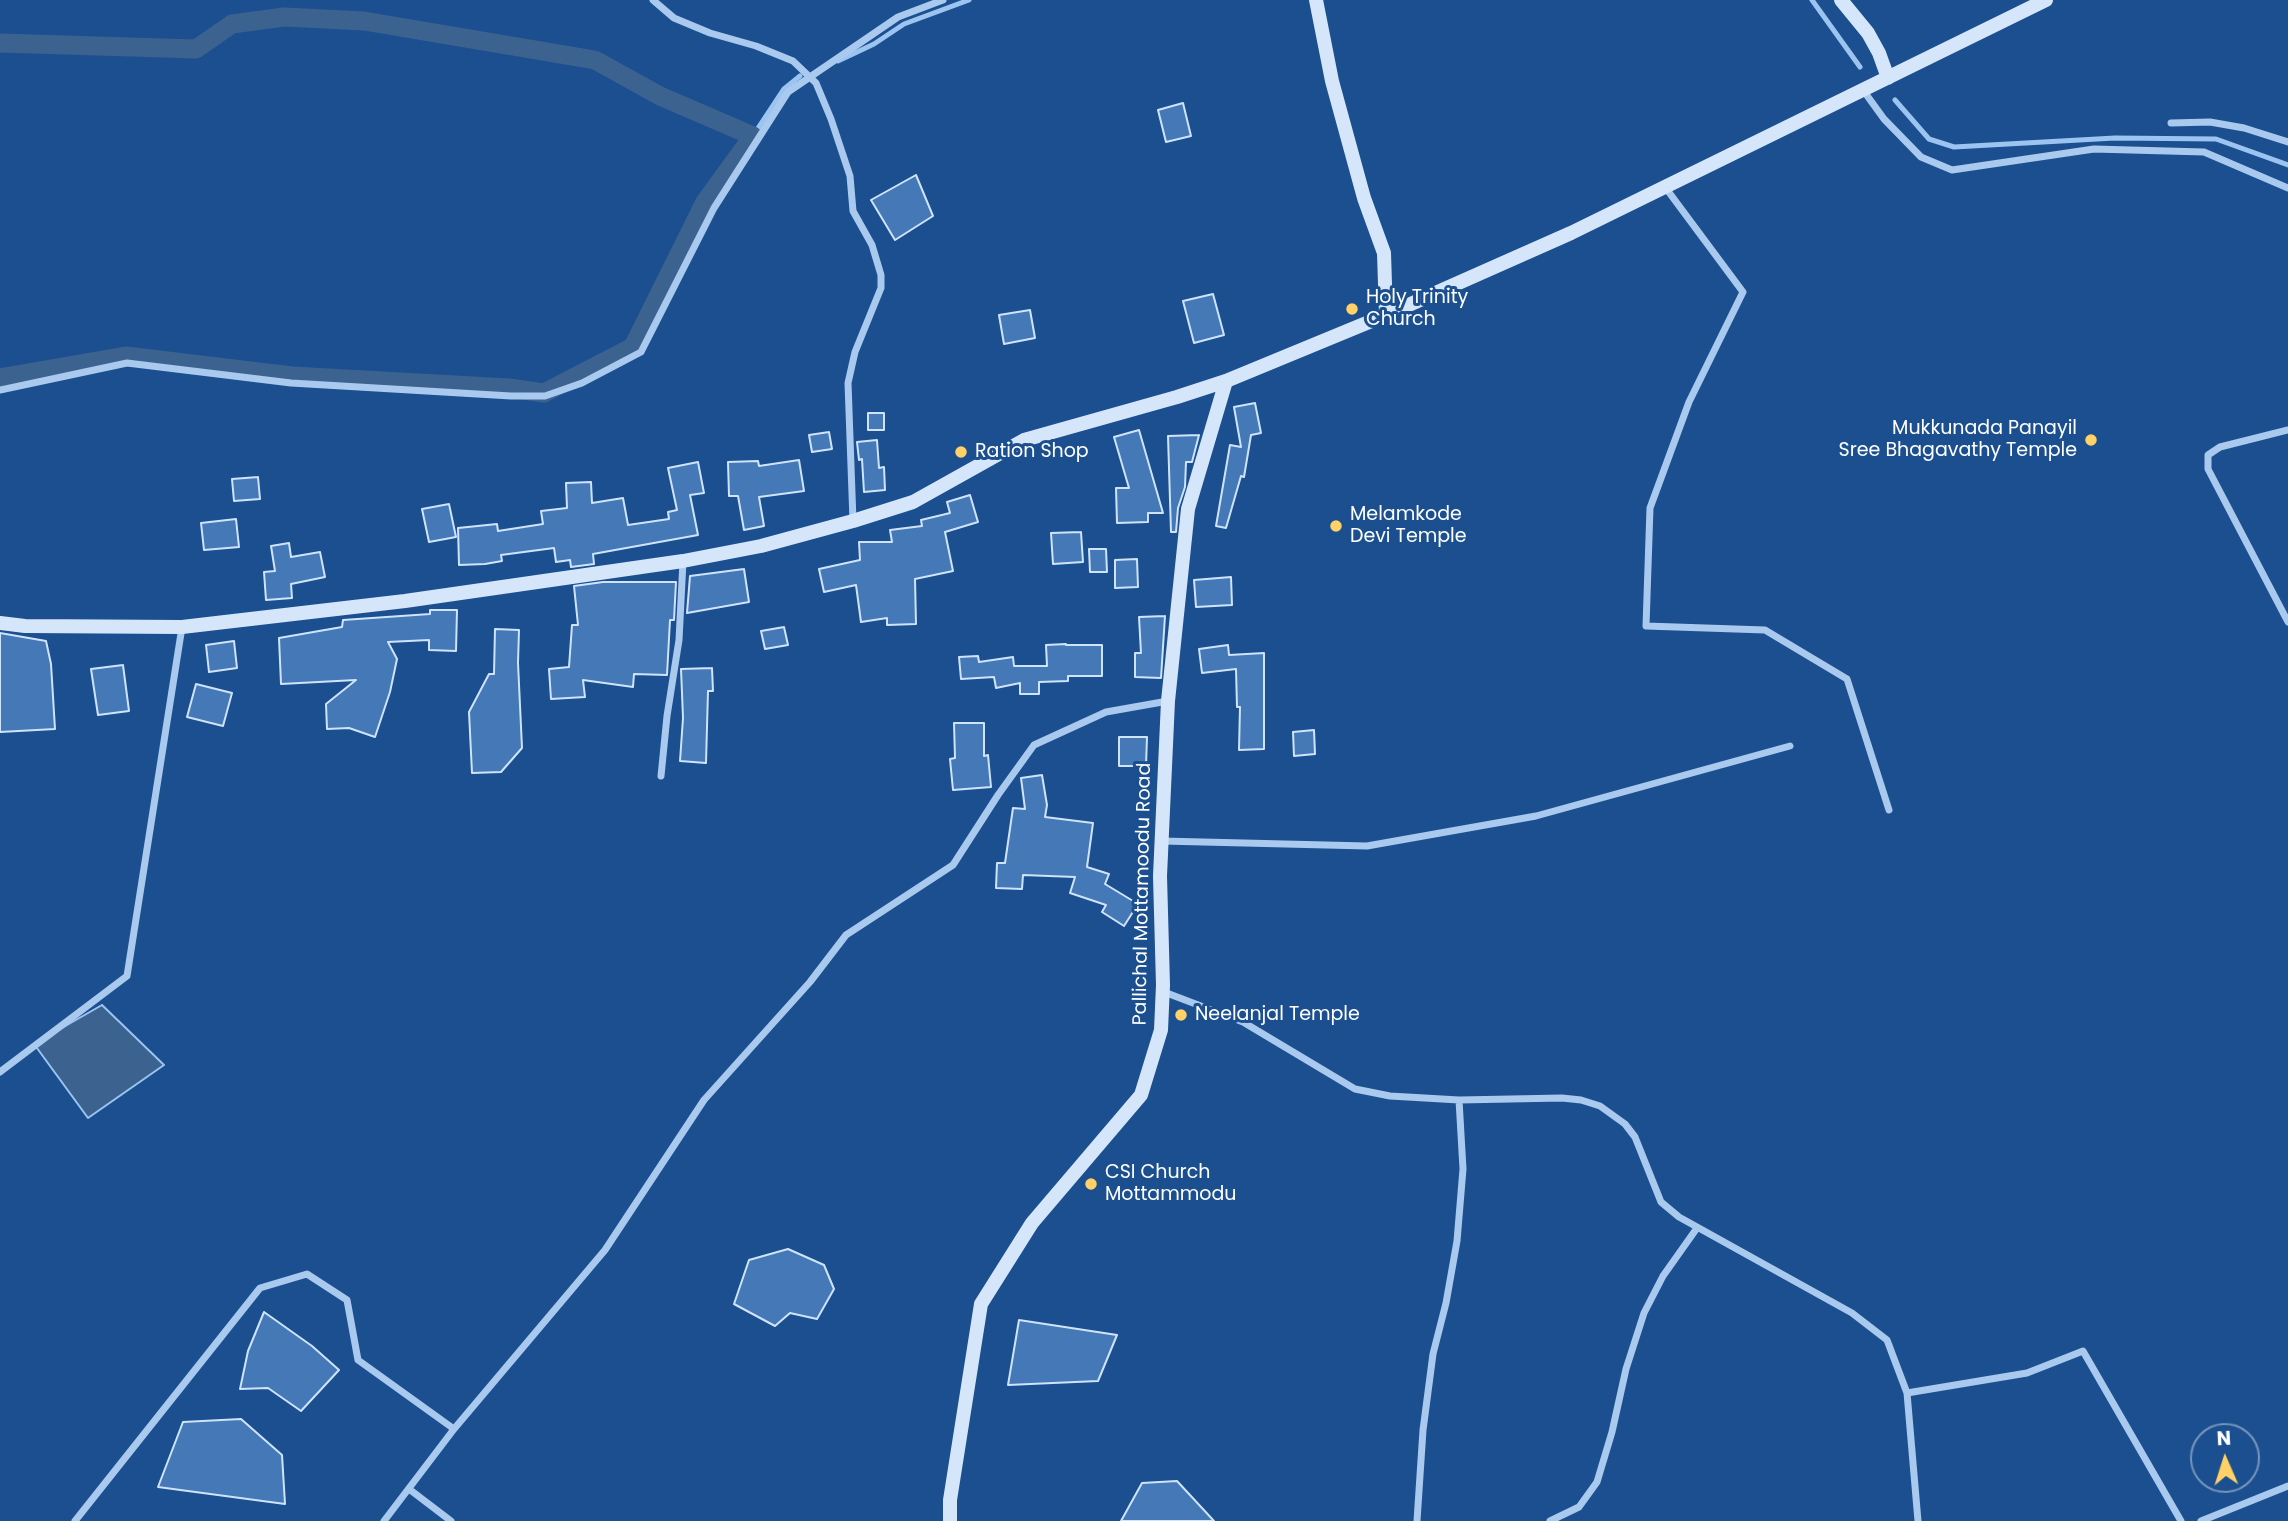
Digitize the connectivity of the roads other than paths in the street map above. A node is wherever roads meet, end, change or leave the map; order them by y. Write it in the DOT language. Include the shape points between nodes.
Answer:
graph roads {
  1 [pos="653,0"];
  2 [pos="943,0"];
  3 [pos="1316,0"];
  4 [pos="1841,0"];
  5 [pos="2046,0"];
  6 [pos="808,76"];
  7 [pos="1888,78"];
  8 [pos="1863,90"];
  9 [pos="2171,123"];
  10 [pos="2288,142"];
  11 [pos="2287,184"];
  12 [pos="1665,187"];
  13 [pos="1386,315"];
  14 [pos="1226,381"];
  15 [pos="0,390"];
  16 [pos="2288,430"];
  17 [pos="853,522"];
  18 [pos="683,561"];
  19 [pos="0,622"];
  20 [pos="2288,622"];
  21 [pos="182,627"];
  22 [pos="1168,701"];
  23 [pos="1790,746"];
  24 [pos="661,776"];
  25 [pos="1889,810"];
  26 [pos="1161,841"];
  27 [pos="1163,992"];
  28 [pos="0,1072"];
  29 [pos="1459,1100"];
  30 [pos="1697,1228"];
  31 [pos="1908,1393"];
  32 [pos="454,1429"];
  33 [pos="2288,1486"];
  34 [pos="409,1489"];
  35 [pos="75,1521"];
  36 [pos="384,1521"];
  37 [pos="451,1521"];
  38 [pos="950,1521"];
  39 [pos="1417,1521"];
  40 [pos="1550,1521"];
  41 [pos="1918,1521"];
  42 [pos="2181,1521"];
  43 [pos="2201,1521"];
  1 -- 6 [label="street" via="674,18 793,61"];
  2 -- 6 [label="street" via="898,17"];
  3 -- 13 [label="street" via="1332,81 1384,253"];
  4 -- 7 [label="street" via="1868,33"];
  5 -- 7 [label="street"];
  6 -- 15 [label="street" via="788,92 714,208 641,352 582,383 545,396 511,396 290,383 127,363"];
  6 -- 17 [label="street" via="816,83 831,119 850,176 853,211 872,244 881,275 881,288 855,352 848,383"];
  7 -- 8 [label="street"];
  8 -- 11 [label="street" via="1920,157 1952,170 2094,149 2204,152"];
  8 -- 12 [label="street"];
  9 -- 10 [label="street" via="2210,122"];
  12 -- 13 [label="street"];
  12 -- 25 [label="street" via="1742,292 1689,402 1650,508 1646,626 1765,630 1847,679"];
  13 -- 14 [label="street"];
  14 -- 17 [label="street" via="1024,440 912,502"];
  14 -- 22 [label="street, Pallichal Mottamoodu Road" via="1188,509"];
  16 -- 20 [label="street" via="2220,447 2208,455 2208,469"];
  17 -- 18 [label="street"];
  18 -- 21 [label="street"];
  18 -- 24 [label="street" via="679,640"];
  19 -- 21 [label="street" via="37,627"];
  21 -- 28 [label="street" via="127,976"];
  22 -- 26 [label="street, Pallichal Mottamoodu Road"];
  22 -- 32 [label="street" via="1106,712 1034,745 953,865 846,934 810,982 704,1100 605,1250"];
  23 -- 26 [label="street" via="1536,816 1367,846"];
  26 -- 27 [label="street, Pallichal Mottamoodu Road"];
  27 -- 29 [label="street" via="1243,1022 1354,1089"];
  27 -- 38 [label="street, Pallichal Mottamoodu Road" via="1161,1030 1141,1095 1032,1223 981,1304"];
  29 -- 30 [label="street" via="1562,1098 1600,1106 1635,1137 1661,1202"];
  29 -- 39 [label="street" via="1462,1169 1457,1241 1433,1354"];
  30 -- 31 [label="street" via="1852,1313 1887,1340"];
  30 -- 40 [label="street" via="1662,1276 1644,1313 1597,1482 1579,1507"];
  31 -- 41 [label="street"];
  31 -- 42 [label="street" via="2027,1373 2083,1351"];
  32 -- 34 [label="street"];
  32 -- 35 [label="street" via="358,1360 347,1300 307,1274 260,1288"];
  33 -- 43 [label="street"];
  34 -- 36 [label="street"];
  34 -- 37 [label="street"];
}
